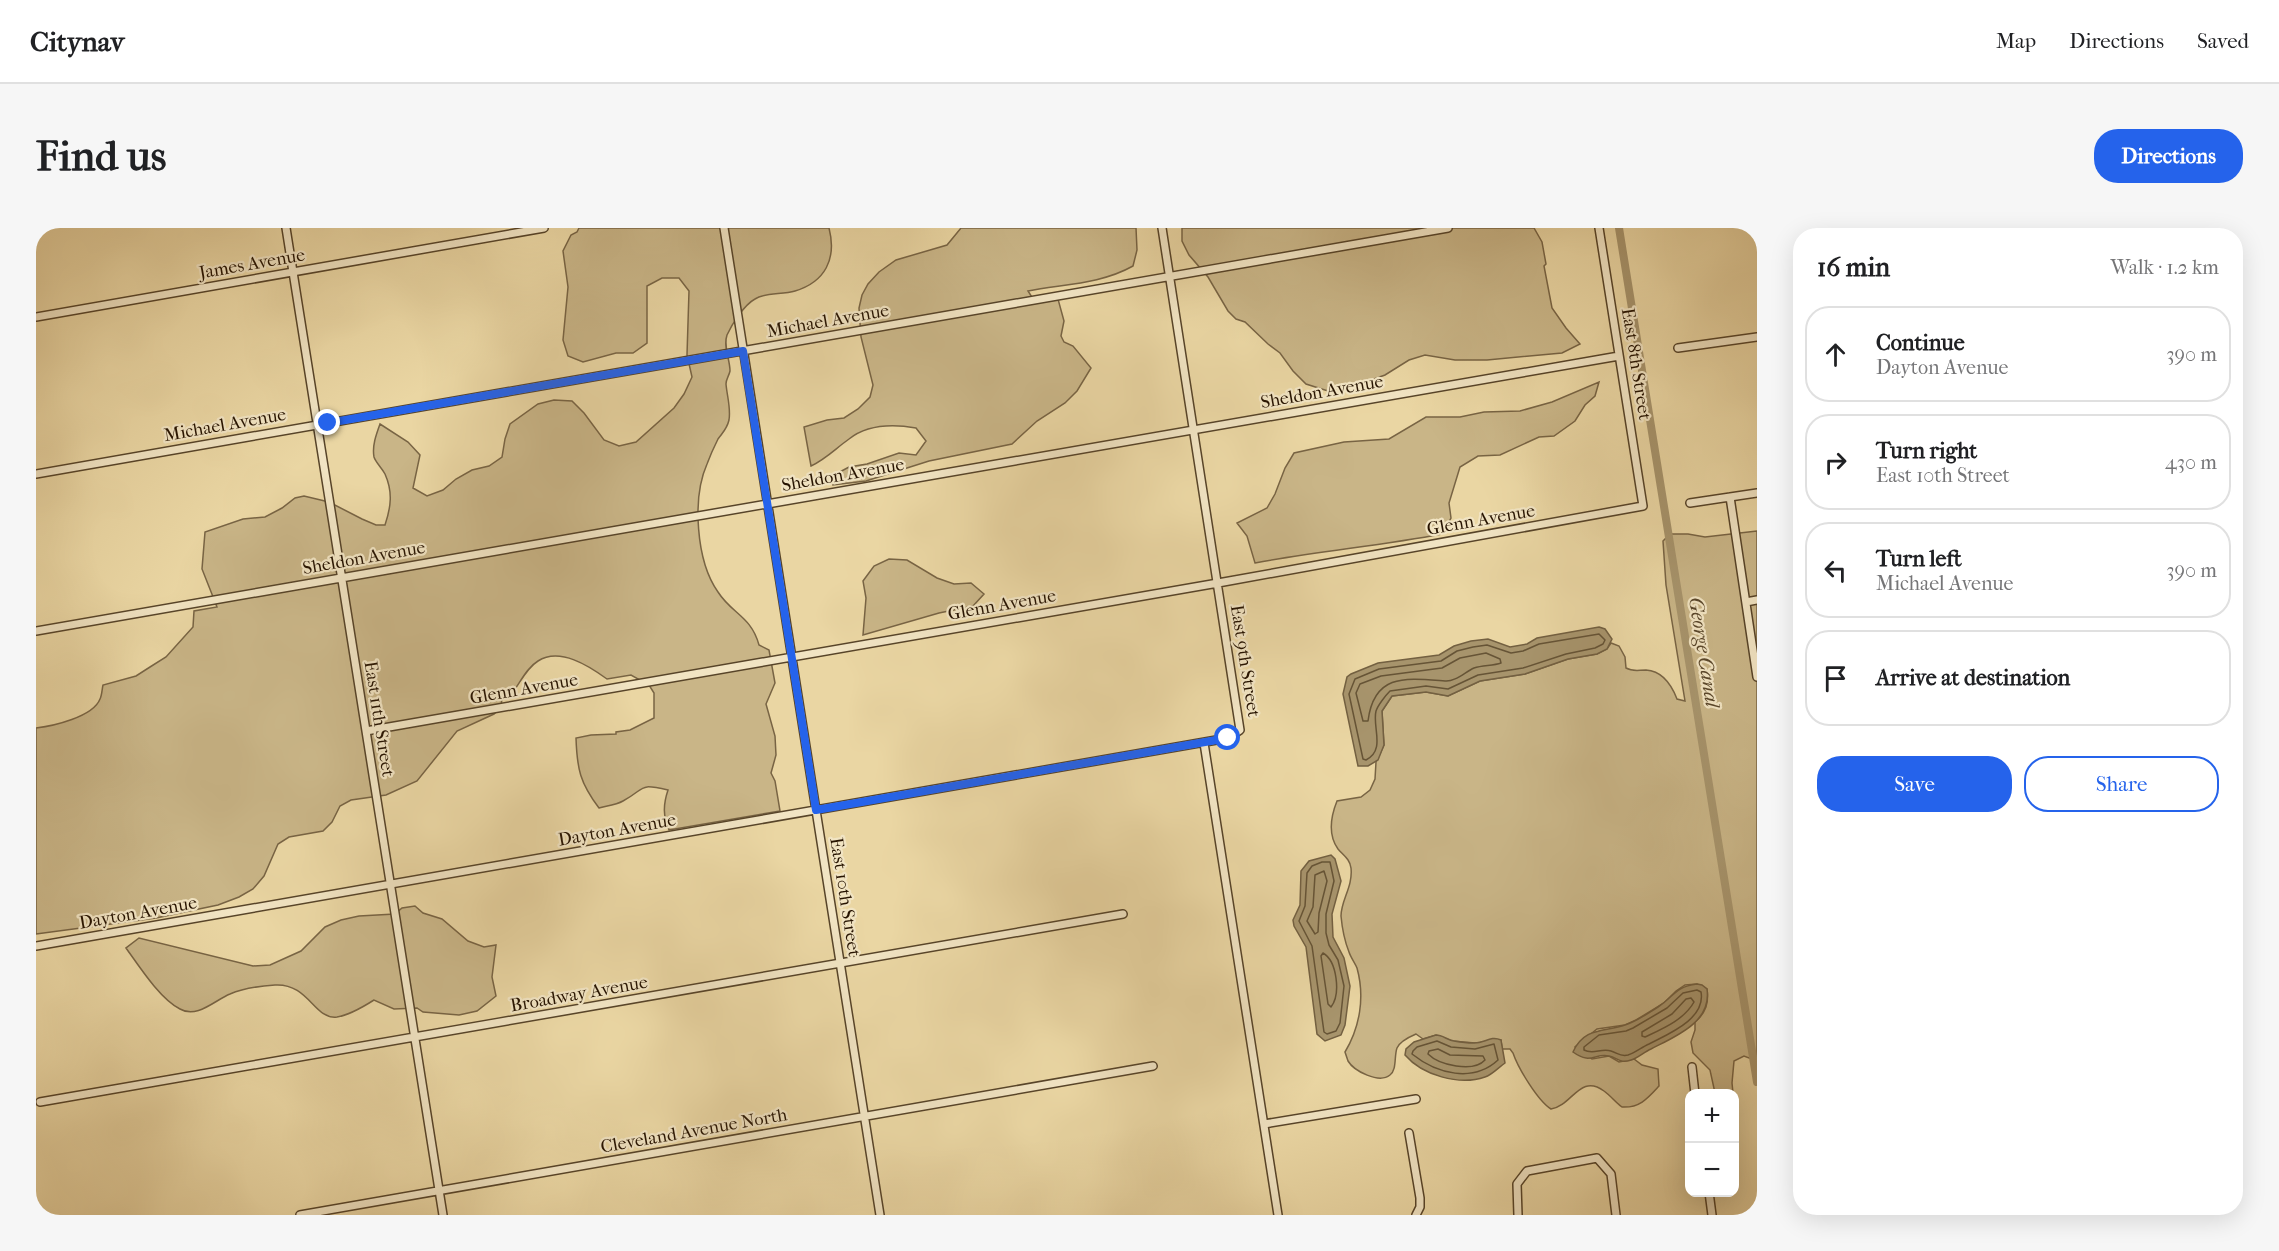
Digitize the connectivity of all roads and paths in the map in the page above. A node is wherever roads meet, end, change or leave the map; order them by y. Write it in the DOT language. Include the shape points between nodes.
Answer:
graph roads {
  1 [pos="286,228"];
  2 [pos="544,228"];
  3 [pos="724,228"];
  4 [pos="1162,228"];
  5 [pos="1448,228"];
  6 [pos="1599,228"];
  7 [pos="293,272"];
  8 [pos="1170,277"];
  9 [pos="36,317"];
  10 [pos="1757,337"];
  11 [pos="1678,348"];
  12 [pos="743,351"];
  13 [pos="1619,356"];
  14 [pos="317,425"];
  15 [pos="1194,430"];
  16 [pos="36,474"];
  17 [pos="1757,493"];
  18 [pos="1730,497"];
  19 [pos="768,503"];
  20 [pos="1690,503"];
  21 [pos="1643,506"];
  22 [pos="342,578"];
  23 [pos="1218,583"];
  24 [pos="1757,600"];
  25 [pos="1746,602"];
  26 [pos="36,630"];
  27 [pos="792,657"];
  28 [pos="1757,677"];
  29 [pos="366,731"];
  30 [pos="1204,743"];
  31 [pos="816,810"];
  32 [pos="390,885"];
  33 [pos="1123,914"];
  34 [pos="36,946"];
  35 [pos="840,963"];
  36 [pos="415,1037"];
  37 [pos="1153,1066"];
  38 [pos="1692,1067"];
  39 [pos="1694,1089"];
  40 [pos="1416,1099"];
  41 [pos="40,1102"];
  42 [pos="864,1117"];
  43 [pos="1264,1124"];
  44 [pos="1409,1133"];
  45 [pos="439,1191"];
  46 [pos="1710,1197"];
  47 [pos="300,1215"];
  48 [pos="443,1215"];
  49 [pos="880,1215"];
  50 [pos="1278,1215"];
  51 [pos="1416,1215"];
  52 [pos="1518,1215"];
  53 [pos="1616,1215"];
  54 [pos="1712,1215"];
  1 -- 7 [label="street, East 11th Street"];
  2 -- 7 [label="street, James Avenue"];
  3 -- 12 [label="street, East 10th Street"];
  4 -- 8 [label="street, East 9th Street"];
  5 -- 8 [label="street, Michael Avenue"];
  6 -- 13 [label="street, East 8th Street"];
  7 -- 9 [label="street, James Avenue"];
  7 -- 14 [label="street, East 11th Street"];
  8 -- 12 [label="street, Michael Avenue"];
  8 -- 15 [label="street, East 9th Street"];
  10 -- 11 [label="street"];
  12 -- 14 [label="street, Michael Avenue"];
  12 -- 19 [label="street, East 10th Street"];
  13 -- 15 [label="street, Sheldon Avenue"];
  13 -- 21 [label="street, East 8th Street"];
  14 -- 16 [label="street, Michael Avenue"];
  14 -- 22 [label="street, East 11th Street"];
  15 -- 19 [label="street, Sheldon Avenue"];
  15 -- 23 [label="street, East 9th Street"];
  17 -- 18 [label="street"];
  18 -- 20 [label="street"];
  18 -- 25 [label="street"];
  19 -- 22 [label="street, Sheldon Avenue"];
  19 -- 27 [label="street, East 10th Street"];
  21 -- 23 [label="street, Glenn Avenue"];
  22 -- 26 [label="street, Sheldon Avenue"];
  22 -- 29 [label="street, East 11th Street"];
  23 -- 27 [label="street, Glenn Avenue"];
  23 -- 30 [label="street, East 9th Street" via="1240,730 1228,738"];
  24 -- 25 [label="street"];
  25 -- 28 [label="street"];
  27 -- 29 [label="street, Glenn Avenue"];
  27 -- 31 [label="street, East 10th Street"];
  29 -- 32 [label="street, East 11th Street"];
  30 -- 31 [label="street, Dayton Avenue"];
  30 -- 43 [label="street"];
  31 -- 32 [label="street, Dayton Avenue"];
  31 -- 35 [label="street, East 10th Street"];
  32 -- 34 [label="street, Dayton Avenue"];
  32 -- 36 [label="street, East 11th Street"];
  33 -- 35 [label="street, Broadway Avenue"];
  35 -- 36 [label="street, Broadway Avenue"];
  35 -- 42 [label="street, East 10th Street"];
  36 -- 41 [label="street, Broadway Avenue"];
  36 -- 45 [label="street, East 11th Street"];
  37 -- 42 [label="street, Cleveland Avenue North"];
  38 -- 39 [label="street"];
  40 -- 43 [label="street"];
  42 -- 45 [label="street, Cleveland Avenue North"];
  42 -- 49 [label="street, East 10th Street"];
  43 -- 50 [label="street"];
  44 -- 51 [label="street" via="1420,1197"];
  45 -- 47 [label="street, Cleveland Avenue North"];
  45 -- 48 [label="street, East 11th Street"];
  46 -- 54 [label="street"];
  52 -- 53 [label="street" via="1517,1184 1527,1171 1597,1158 1611,1174"];
}
